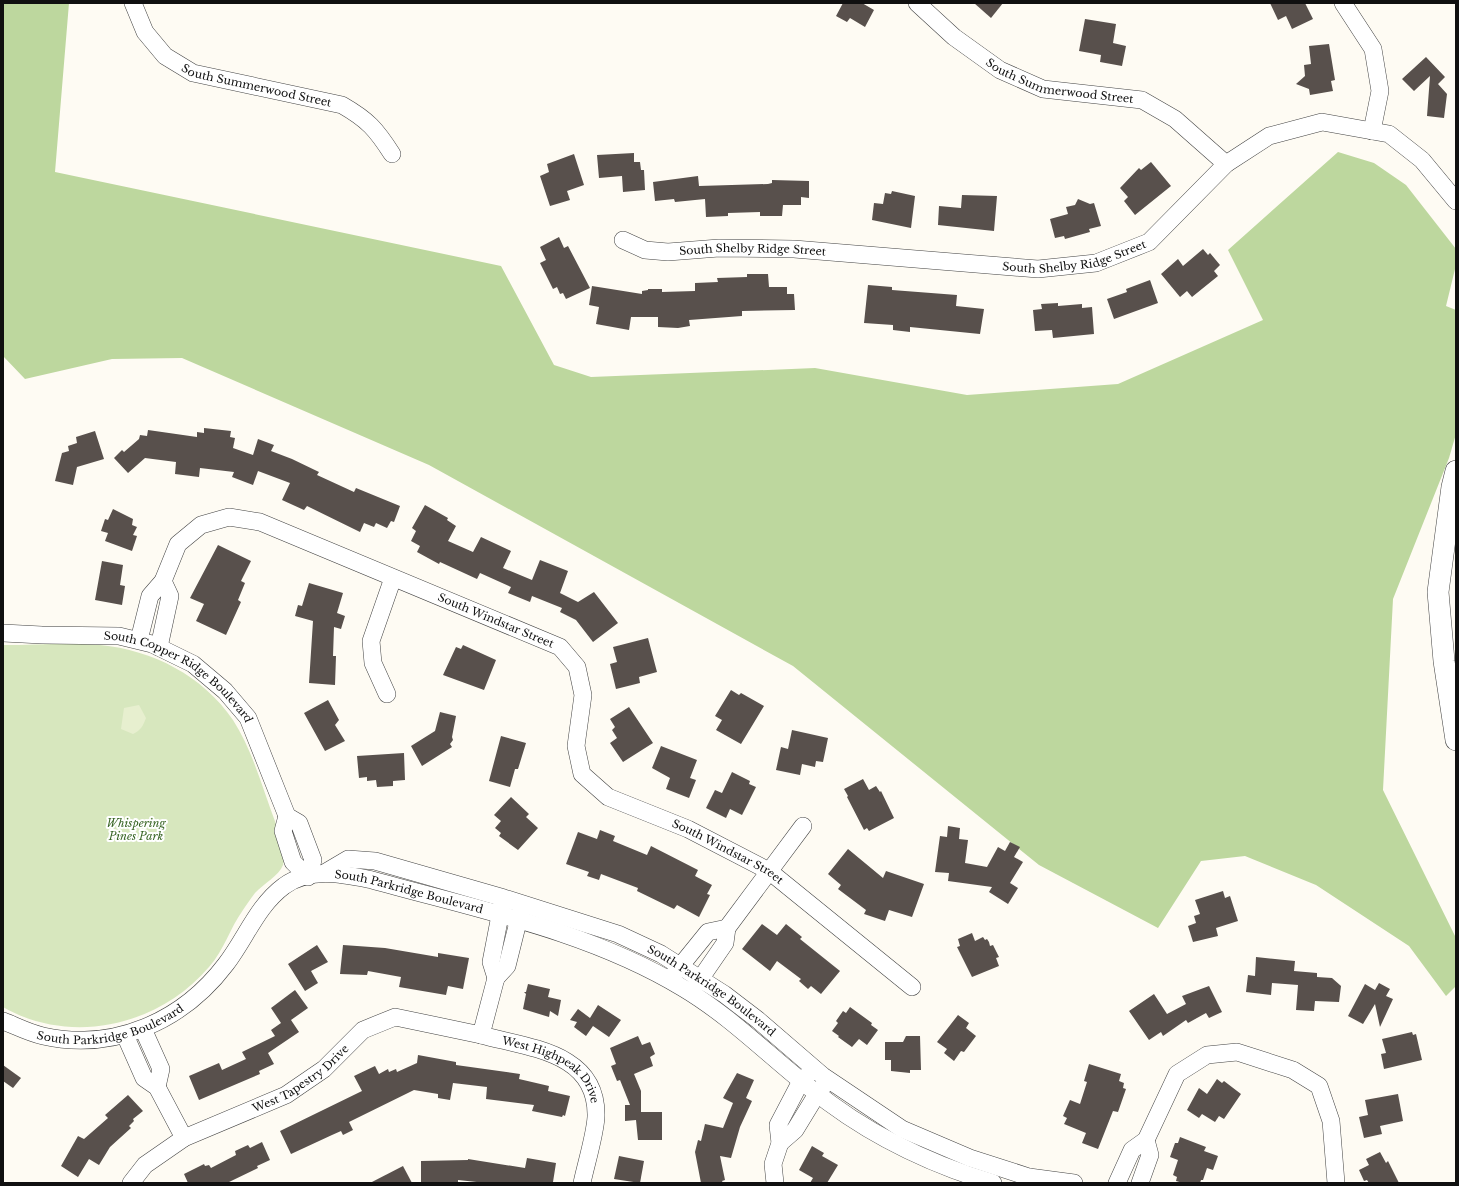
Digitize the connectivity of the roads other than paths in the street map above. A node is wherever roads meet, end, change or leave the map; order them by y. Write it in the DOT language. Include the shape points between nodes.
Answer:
graph roads {
  1 [pos="133,3"];
  2 [pos="917,3"];
  3 [pos="1343,3"];
  4 [pos="1372,131"];
  5 [pos="392,154"];
  6 [pos="1226,164"];
  7 [pos="1456,201"];
  8 [pos="623,240"];
  9 [pos="1456,472"];
  10 [pos="393,578"];
  11 [pos="163,581"];
  12 [pos="3,633"];
  13 [pos="139,640"];
  14 [pos="159,647"];
  15 [pos="387,694"];
  16 [pos="1456,740"];
  17 [pos="803,826"];
  18 [pos="769,871"];
  19 [pos="326,872"];
  20 [pos="308,877"];
  21 [pos="504,898"];
  22 [pos="522,904"];
  23 [pos="500,915"];
  24 [pos="518,920"];
  25 [pos="727,928"];
  26 [pos="680,966"];
  27 [pos="496,978"];
  28 [pos="701,979"];
  29 [pos="669,980"];
  30 [pos="912,987"];
  31 [pos="691,993"];
  32 [pos="3,1021"];
  33 [pos="143,1028"];
  34 [pos="125,1035"];
  35 [pos="481,1035"];
  36 [pos="814,1069"];
  37 [pos="828,1080"];
  38 [pos="801,1081"];
  39 [pos="157,1087"];
  40 [pos="817,1094"];
  41 [pos="184,1138"];
  42 [pos="1146,1140"];
  43 [pos="780,1143"];
  44 [pos="131,1183"];
  45 [pos="582,1183"];
  46 [pos="775,1183"];
  47 [pos="993,1183"];
  48 [pos="1074,1183"];
  49 [pos="1117,1183"];
  50 [pos="1140,1183"];
  51 [pos="1336,1183"];
  1 -- 5 [label="street, South Summerwood Street" via="145,32 165,56 193,73 342,105 362,116 378,132"];
  2 -- 6 [label="street, South Summerwood Street" via="954,37 1000,70 1043,89 1142,100 1175,119"];
  3 -- 4 [label="street" via="1373,49 1380,92"];
  4 -- 6 [label="street, South Shelby Ridge Street" via="1322,122 1269,136"];
  4 -- 7 [label="street, South Shelby Ridge Street" via="1389,134 1422,160"];
  6 -- 8 [label="street, South Shelby Ridge Street" via="1149,242 1096,263 1038,268 794,249 719,248 668,252 645,250"];
  9 -- 16 [label="street" via="1438,592 1444,661"];
  10 -- 11 [label="street, South Windstar Street" via="260,522 229,517 201,525 178,544"];
  10 -- 15 [label="street" via="371,641 373,663"];
  10 -- 18 [label="street, South Windstar Street" via="560,646 577,667 583,695 576,746 582,774 608,797 688,829"];
  11 -- 13 [label="street, South Windstar Street" via="150,596"];
  11 -- 14 [label="street" via="170,596"];
  12 -- 13 [label="street, South Copper Ridge Boulevard" via="119,636"];
  13 -- 14 [label="street, South Copper Ridge Boulevard"];
  14 -- 20 [label="street, South Copper Ridge Boulevard" via="193,664 225,691 248,718 287,816 283,831 293,862"];
  17 -- 18 [label="street"];
  18 -- 25 [label="street"];
  18 -- 30 [label="street, South Windstar Street"];
  19 -- 20 [label="street, South Parkridge Boulevard"];
  19 -- 21 [label="street, South Parkridge Boulevard" via="348,859 375,861"];
  19 -- 23 [label="street, South Parkridge Boulevard" via="372,880"];
  20 -- 33 [label="street, South Parkridge Boulevard" via="284,886 258,912 226,964 196,996 162,1021"];
  21 -- 22 [label="street, South Parkridge Boulevard"];
  21 -- 23 [label="street"];
  22 -- 24 [label="street"];
  22 -- 26 [label="street, South Parkridge Boulevard" via="618,934"];
  23 -- 24 [label="street, South Parkridge Boulevard"];
  23 -- 27 [label="street" via="491,962"];
  24 -- 27 [label="street" via="507,966"];
  24 -- 29 [label="street, South Parkridge Boulevard" via="609,951"];
  25 -- 26 [label="street" via="708,932"];
  25 -- 28 [label="street" via="725,943"];
  26 -- 28 [label="street, South Parkridge Boulevard"];
  26 -- 29 [label="street"];
  27 -- 35 [label="street, West Highpeak Drive"];
  28 -- 31 [label="street"];
  28 -- 36 [label="street, South Parkridge Boulevard" via="758,1020"];
  29 -- 31 [label="street, South Parkridge Boulevard"];
  31 -- 38 [label="street, South Parkridge Boulevard" via="715,1008"];
  32 -- 34 [label="street, South Parkridge Boulevard" via="42,1036 72,1040"];
  33 -- 34 [label="street, South Parkridge Boulevard"];
  33 -- 39 [label="street" via="162,1069"];
  34 -- 39 [label="street" via="144,1078"];
  35 -- 41 [label="street, West Tapestry Drive" via="395,1017 363,1030 324,1069 286,1095"];
  35 -- 45 [label="street, West Highpeak Drive" via="557,1055 579,1069 592,1088 596,1117"];
  36 -- 37 [label="street, South Parkridge Boulevard"];
  36 -- 38 [label="street"];
  37 -- 40 [label="street"];
  37 -- 48 [label="street, South Parkridge Boulevard" via="902,1129 970,1158 1029,1177"];
  38 -- 40 [label="street, South Parkridge Boulevard"];
  38 -- 43 [label="street" via="778,1125"];
  39 -- 41 [label="street"];
  40 -- 43 [label="street" via="795,1130"];
  40 -- 47 [label="street, South Parkridge Boulevard" via="898,1146 964,1174"];
  41 -- 44 [label="street, West Tapestry Drive" via="145,1166"];
  42 -- 49 [label="street" via="1132,1150"];
  42 -- 50 [label="street" via="1150,1155"];
  42 -- 51 [label="street" via="1177,1074 1207,1055 1237,1052 1293,1070 1319,1086 1330,1121"];
  43 -- 46 [label="street" via="773,1164"];
}
